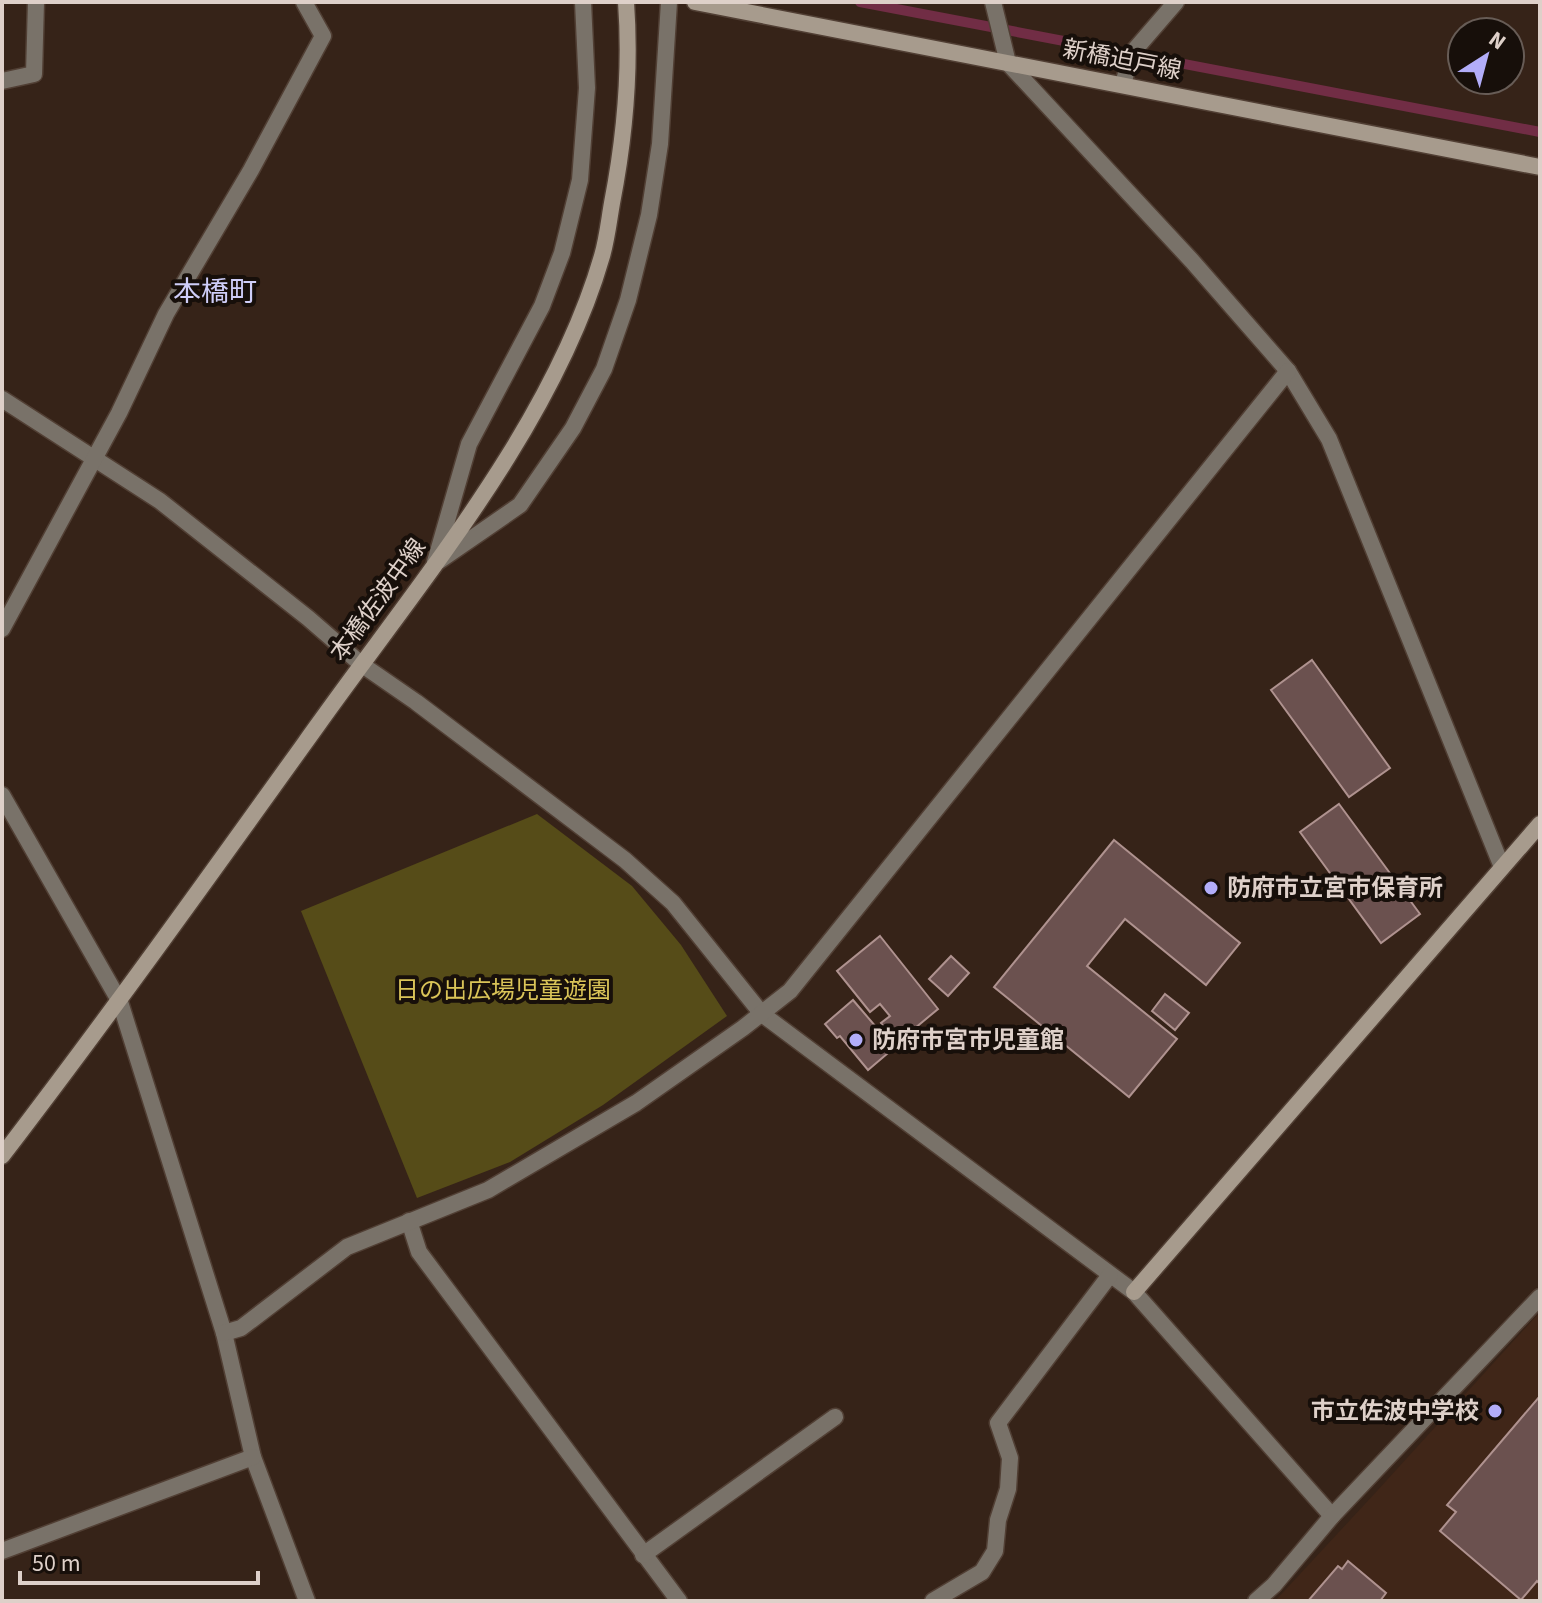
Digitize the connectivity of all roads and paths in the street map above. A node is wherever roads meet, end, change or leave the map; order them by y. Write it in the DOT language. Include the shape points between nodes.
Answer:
graph roads {
  1 [pos="36,2"];
  2 [pos="304,2"];
  3 [pos="583,2"];
  4 [pos="626,2"];
  5 [pos="669,2"];
  6 [pos="695,2"];
  7 [pos="993,2"];
  8 [pos="1176,2"];
  9 [pos="1008,63"];
  10 [pos="2,81"];
  11 [pos="1123,84"];
  12 [pos="1540,167"];
  13 [pos="1288,371"];
  14 [pos="2,399"];
  15 [pos="94,457"];
  16 [pos="434,564"];
  17 [pos="2,629"];
  18 [pos="361,664"];
  19 [pos="2,795"];
  20 [pos="1540,824"];
  21 [pos="1502,867"];
  22 [pos="120,1002"];
  23 [pos="762,1014"];
  24 [pos="2,1156"];
  25 [pos="409,1221"];
  26 [pos="1110,1275"];
  27 [pos="1134,1292"];
  28 [pos="1540,1297"];
  29 [pos="224,1333"];
  30 [pos="835,1417"];
  31 [pos="253,1457"];
  32 [pos="1332,1516"];
  33 [pos="2,1551"];
  34 [pos="643,1555"];
  35 [pos="307,1601"];
  36 [pos="679,1601"];
  37 [pos="933,1601"];
  38 [pos="1256,1601"];
  1 -- 10 [label="street" via="34,74"];
  2 -- 15 [label="street" via="323,36 166,314"];
  3 -- 16 [label="street" via="587,88 580,180 562,253 542,306 469,444"];
  4 -- 16 [label="street, 本橋佐波中線" via="628,90 602,255 551,381 511,452"];
  5 -- 16 [label="street" via="660,144 649,215 604,369 573,428 520,505"];
  6 -- 9 [label="street, 新橋迫戸線"];
  7 -- 9 [label="street"];
  8 -- 11 [label="street" via="1132,53"];
  9 -- 11 [label="street, 新橋迫戸線"];
  9 -- 13 [label="street"];
  11 -- 12 [label="street, 新橋迫戸線"];
  13 -- 21 [label="street" via="1329,439"];
  13 -- 23 [label="street" via="790,991"];
  14 -- 15 [label="street"];
  15 -- 17 [label="street"];
  15 -- 18 [label="street" via="160,501"];
  16 -- 18 [label="street, 本橋佐波中線"];
  18 -- 22 [label="street, 本橋佐波中線"];
  18 -- 23 [label="street" via="625,860 673,903"];
  19 -- 22 [label="street"];
  20 -- 21 [label="street"];
  21 -- 27 [label="street"];
  22 -- 24 [label="street, 本橋佐波中線"];
  22 -- 29 [label="street"];
  23 -- 25 [label="street" via="636,1103 534,1165 488,1190"];
  23 -- 26 [label="street"];
  25 -- 29 [label="street" via="347,1247 241,1328"];
  25 -- 34 [label="street" via="419,1252"];
  26 -- 27 [label="street"];
  26 -- 37 [label="street" via="998,1423 1010,1458 995,1551 982,1572"];
  27 -- 32 [label="street"];
  28 -- 32 [label="street"];
  29 -- 31 [label="street"];
  30 -- 34 [label="street"];
  31 -- 33 [label="street"];
  31 -- 35 [label="street"];
  32 -- 38 [label="street"];
  34 -- 36 [label="street"];
}
